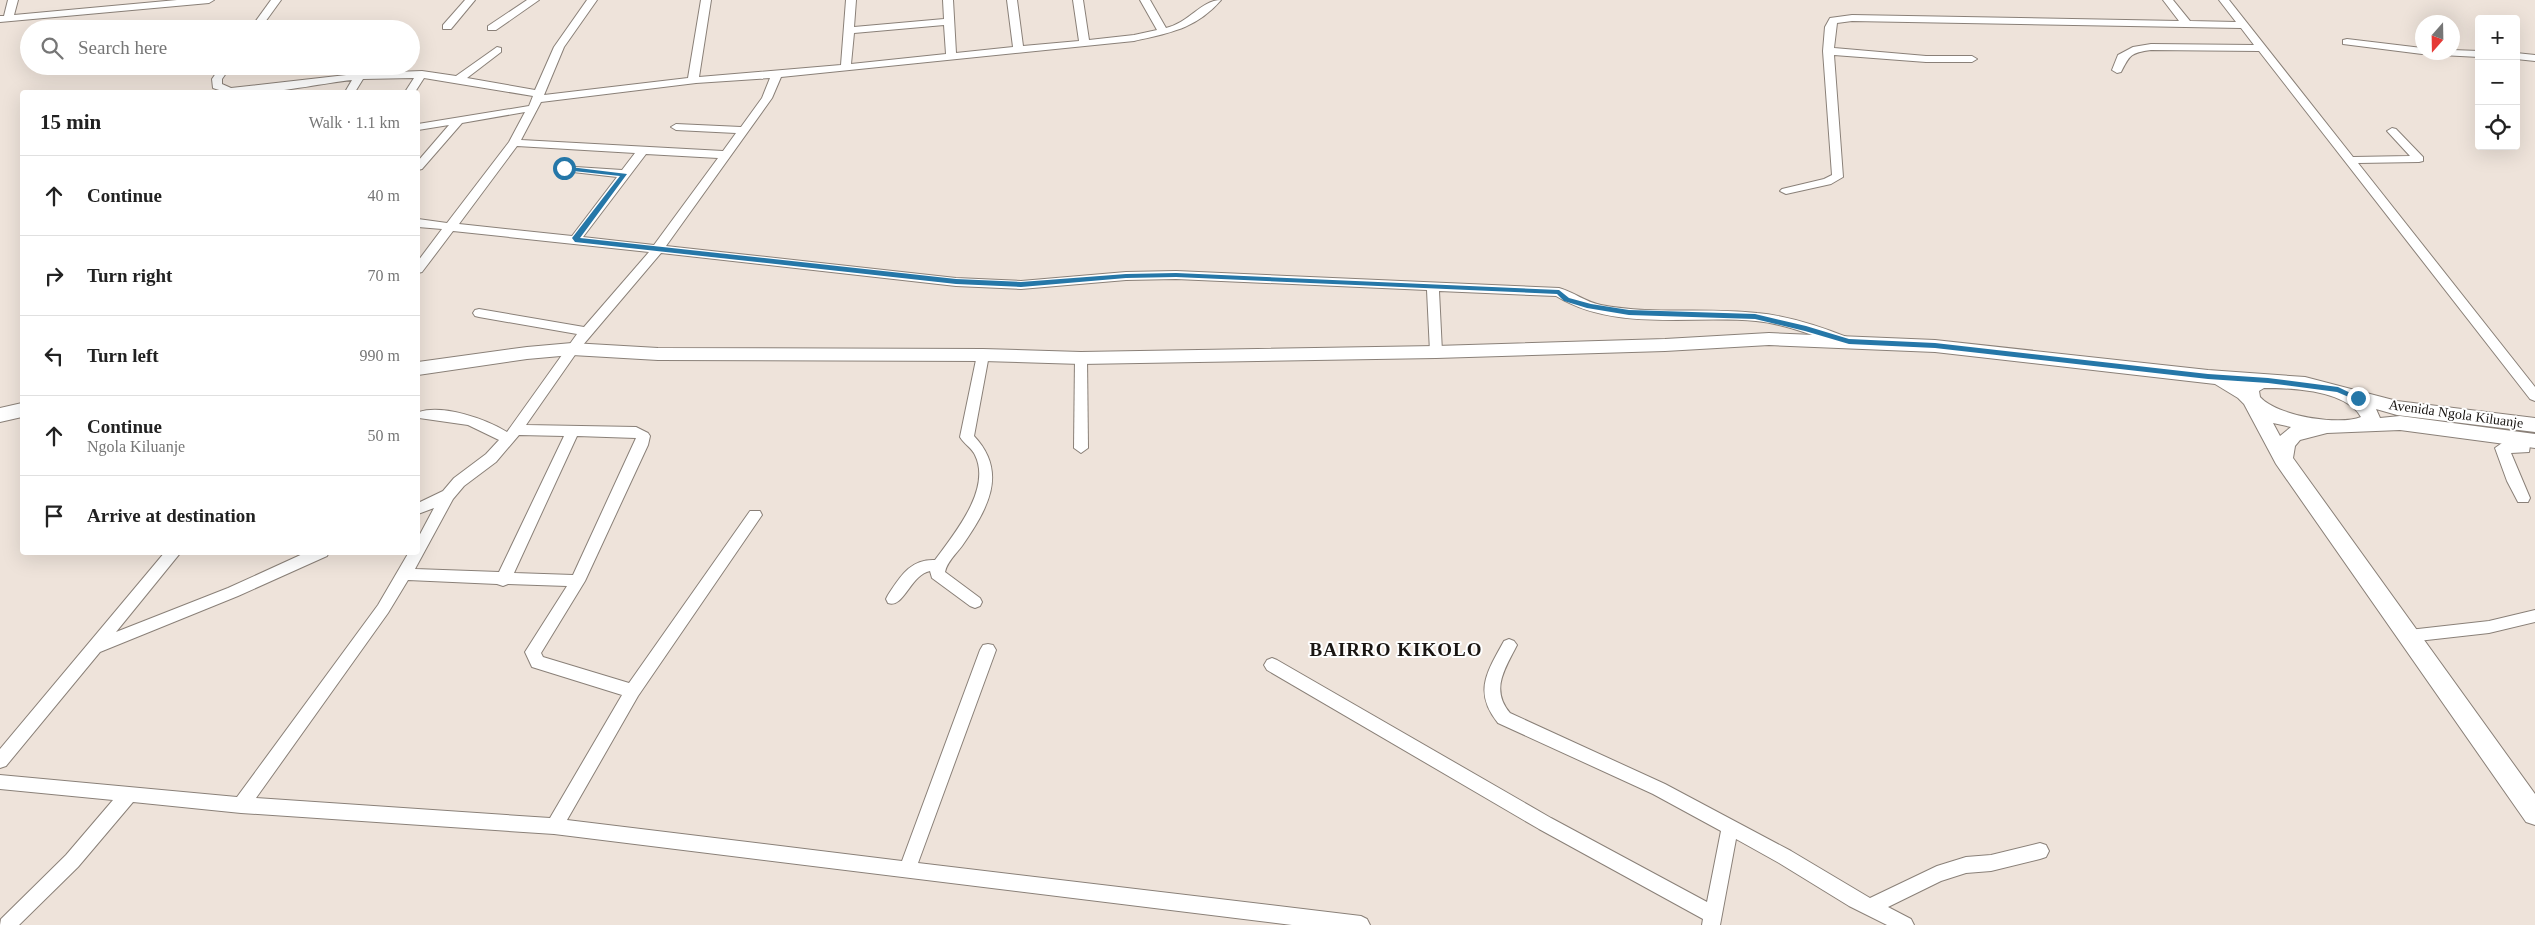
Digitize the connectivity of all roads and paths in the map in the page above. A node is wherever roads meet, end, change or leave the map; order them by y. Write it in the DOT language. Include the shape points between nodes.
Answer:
graph roads {
  1 [pos="13,0"];
  2 [pos="115,0"];
  3 [pos="209,0"];
  4 [pos="276,0"];
  5 [pos="470,0"];
  6 [pos="534,0"];
  7 [pos="592,0"];
  8 [pos="706,0"];
  9 [pos="851,0"];
  10 [pos="948,0"];
  11 [pos="1012,0"];
  12 [pos="1078,0"];
  13 [pos="1145,0"];
  14 [pos="1216,0"];
  15 [pos="2168,0"];
  16 [pos="2224,0"];
  17 [pos="191,1"];
  18 [pos="122,8"];
  19 [pos="4,19"];
  20 [pos="262,20"];
  21 [pos="950,22"];
  22 [pos="2187,24"];
  23 [pos="2245,25"];
  24 [pos="447,27"];
  25 [pos="492,28"];
  26 [pos="849,30"];
  27 [pos="1163,32"];
  28 [pos="2347,42"];
  29 [pos="1084,43"];
  30 [pos="2263,48"];
  31 [pos="1018,49"];
  32 [pos="2415,49"];
  33 [pos="497,50"];
  34 [pos="1828,51"];
  35 [pos="2460,53"];
  36 [pos="2475,54"];
  37 [pos="951,56"];
  38 [pos="2520,56"];
  39 [pos="2535,58"];
  40 [pos="1972,59"];
  41 [pos="846,66"];
  42 [pos="2116,70"];
  43 [pos="422,74"];
  44 [pos="777,74"];
  45 [pos="220,75"];
  46 [pos="390,75"];
  47 [pos="359,76"];
  48 [pos="459,79"];
  49 [pos="696,80"];
  50 [pos="288,88"];
  51 [pos="243,90"];
  52 [pos="243,90"];
  53 [pos="351,90"];
  54 [pos="411,90"];
  55 [pos="536,100"];
  56 [pos="459,120"];
  57 [pos="420,127"];
  58 [pos="676,127"];
  59 [pos="744,130"];
  60 [pos="2392,130"];
  61 [pos="514,143"];
  62 [pos="642,151"];
  63 [pos="726,155"];
  64 [pos="2352,160"];
  65 [pos="420,165"];
  66 [pos="564,168"];
  67 [pos="624,174"];
  68 [pos="1786,191"];
  69 [pos="420,223"];
  70 [pos="450,226"];
  71 [pos="575,240"];
  72 [pos="657,250"];
  73 [pos="420,266"];
  74 [pos="1433,288"];
  75 [pos="479,313"];
  76 [pos="588,332"];
  77 [pos="1849,342"];
  78 [pos="572,349"];
  79 [pos="1436,352"];
  80 [pos="983,355"];
  81 [pos="1081,358"];
  82 [pos="420,368"];
  83 [pos="2208,377"];
  84 [pos="2268,381"];
  85 [pos="2348,393"];
  86 [pos="2535,396"];
  87 [pos="2251,400"];
  88 [pos="20,410"];
  89 [pos="0,415"];
  90 [pos="424,415"];
  91 [pos="2360,427"];
  92 [pos="572,432"];
  93 [pos="512,434"];
  94 [pos="2531,435"];
  95 [pos="1081,448"];
  96 [pos="2283,459"];
  97 [pos="448,495"];
  98 [pos="2523,498"];
  99 [pos="420,508"];
  100 [pos="755,514"];
  101 [pos="420,546"];
  102 [pos="172,555"];
  103 [pos="315,555"];
  104 [pos="415,555"];
  105 [pos="939,566"];
  106 [pos="405,574"];
  107 [pos="503,580"];
  108 [pos="578,581"];
  109 [pos="893,599"];
  110 [pos="975,602"];
  111 [pos="2535,616"];
  112 [pos="2409,636"];
  113 [pos="1509,645"];
  114 [pos="95,648"];
  115 [pos="988,650"];
  116 [pos="1272,665"];
  117 [pos="632,691"];
  118 [pos="0,761"];
  119 [pos="0,782"];
  120 [pos="130,792"];
  121 [pos="241,804"];
  122 [pos="2535,814"];
  123 [pos="554,826"];
  124 [pos="1730,828"];
  125 [pos="2040,851"];
  126 [pos="907,870"];
  127 [pos="1870,907"];
  128 [pos="1711,919"];
  129 [pos="7,925"];
  130 [pos="1362,925"];
  131 [pos="1905,925"];
  1 -- 19 [label="street"];
  2 -- 18 [label="street"];
  3 -- 17 [label="street"];
  4 -- 20 [label="street"];
  5 -- 24 [label="street"];
  6 -- 25 [label="street"];
  7 -- 55 [label="street" via="559,47"];
  8 -- 49 [label="street" via="693,77"];
  9 -- 26 [label="street"];
  10 -- 21 [label="street"];
  11 -- 31 [label="street"];
  12 -- 29 [label="street"];
  13 -- 27 [label="street"];
  14 -- 27 [label="street" via="1191,21"];
  15 -- 22 [label="street"];
  16 -- 23 [label="street"];
  17 -- 18 [label="street"];
  18 -- 19 [label="street"];
  21 -- 26 [label="street"];
  21 -- 37 [label="street"];
  22 -- 23 [label="street"];
  22 -- 34 [label="street" via="1846,18 1833,20 1830,24"];
  23 -- 30 [label="street"];
  26 -- 41 [label="street"];
  27 -- 29 [label="street"];
  28 -- 32 [label="street"];
  29 -- 31 [label="street"];
  30 -- 42 [label="street" via="2145,47 2122,57"];
  30 -- 64 [label="street"];
  31 -- 37 [label="street"];
  33 -- 48 [label="street"];
  34 -- 40 [label="street" via="1926,59"];
  34 -- 68 [label="street" via="1837,177"];
  35 -- 36 [label="street"];
  37 -- 41 [label="street"];
  38 -- 39 [label="street"];
  41 -- 44 [label="street"];
  43 -- 48 [label="street"];
  43 -- 54 [label="street"];
  44 -- 49 [label="street"];
  44 -- 59 [label="street" via="767,98"];
  45 -- 52 [label="street" via="217,86"];
  46 -- 47 [label="street"];
  47 -- 50 [label="street"];
  47 -- 53 [label="street"];
  48 -- 55 [label="street"];
  49 -- 55 [label="street"];
  50 -- 51 [label="street"];
  55 -- 56 [label="street"];
  55 -- 61 [label="street"];
  56 -- 57 [label="street"];
  56 -- 65 [label="street"];
  58 -- 59 [label="street"];
  59 -- 63 [label="street"];
  60 -- 64 [label="street" via="2419,159"];
  61 -- 62 [label="street"];
  61 -- 70 [label="street"];
  62 -- 63 [label="street"];
  62 -- 67 [label="street"];
  63 -- 72 [label="street"];
  64 -- 86 [label="street"];
  66 -- 67 [label="street"];
  67 -- 71 [label="street"];
  69 -- 70 [label="street"];
  70 -- 71 [label="street"];
  70 -- 73 [label="street"];
  71 -- 72 [label="street"];
  72 -- 74 [label="street" via="867,273 1021,285 1176,275"];
  72 -- 76 [label="street"];
  74 -- 77 [label="street" via="1559,292 1567,299 1590,307 1644,314 1755,317"];
  74 -- 79 [label="street"];
  75 -- 76 [label="street"];
  76 -- 78 [label="street"];
  77 -- 79 [label="street" via="1769,339 1665,346"];
  77 -- 83 [label="street" via="1935,346"];
  78 -- 80 [label="street" via="658,354"];
  78 -- 82 [label="street"];
  78 -- 93 [label="street"];
  79 -- 81 [label="street"];
  80 -- 81 [label="street"];
  80 -- 105 [label="street" via="967,437 982,453 986,470 981,502"];
  81 -- 95 [label="street"];
  83 -- 84 [label="street, Avenida Ngola Kiluanje"];
  83 -- 87 [label="street" via="2235,386"];
  84 -- 85 [label="street, Avenida Ngola Kiluanje"];
  84 -- 87 [label="street" via="2260,381 2249,388"];
  85 -- 91 [label="street" via="2370,411 2371,417"];
  85 -- 94 [label="street, Avenida Ngola Kiluanje" via="2397,408"];
  87 -- 91 [label="street" via="2265,412 2280,418"];
  87 -- 96 [label="street"];
  88 -- 89 [label="street"];
  90 -- 93 [label="street" via="470,419"];
  91 -- 94 [label="street" via="2400,423"];
  91 -- 96 [label="street" via="2302,431 2285,441"];
  92 -- 93 [label="street"];
  92 -- 107 [label="street"];
  92 -- 108 [label="street" via="636,432 643,436"];
  93 -- 97 [label="street" via="491,458 459,482"];
  94 -- 98 [label="street" via="2524,448 2502,448"];
  96 -- 112 [label="street"];
  97 -- 99 [label="street"];
  97 -- 101 [label="street"];
  100 -- 117 [label="street"];
  102 -- 114 [label="street"];
  103 -- 114 [label="street"];
  104 -- 106 [label="street"];
  105 -- 109 [label="street" via="926,564 914,570"];
  105 -- 110 [label="street" via="937,574"];
  106 -- 107 [label="street"];
  106 -- 121 [label="street"];
  107 -- 108 [label="street"];
  108 -- 117 [label="street" via="533,652 534,659"];
  111 -- 112 [label="street" via="2489,627"];
  112 -- 122 [label="street"];
  113 -- 124 [label="street" via="1495,674 1492,694 1493,705 1504,718 1659,790"];
  114 -- 118 [label="street"];
  115 -- 126 [label="street"];
  116 -- 128 [label="street"];
  117 -- 123 [label="street"];
  119 -- 120 [label="street"];
  120 -- 121 [label="street"];
  120 -- 129 [label="street" via="72,861"];
  121 -- 123 [label="street"];
  123 -- 126 [label="street"];
  124 -- 127 [label="street"];
  124 -- 128 [label="street"];
  125 -- 127 [label="street" via="1937,874"];
  126 -- 130 [label="street"];
  127 -- 131 [label="street"];
}
